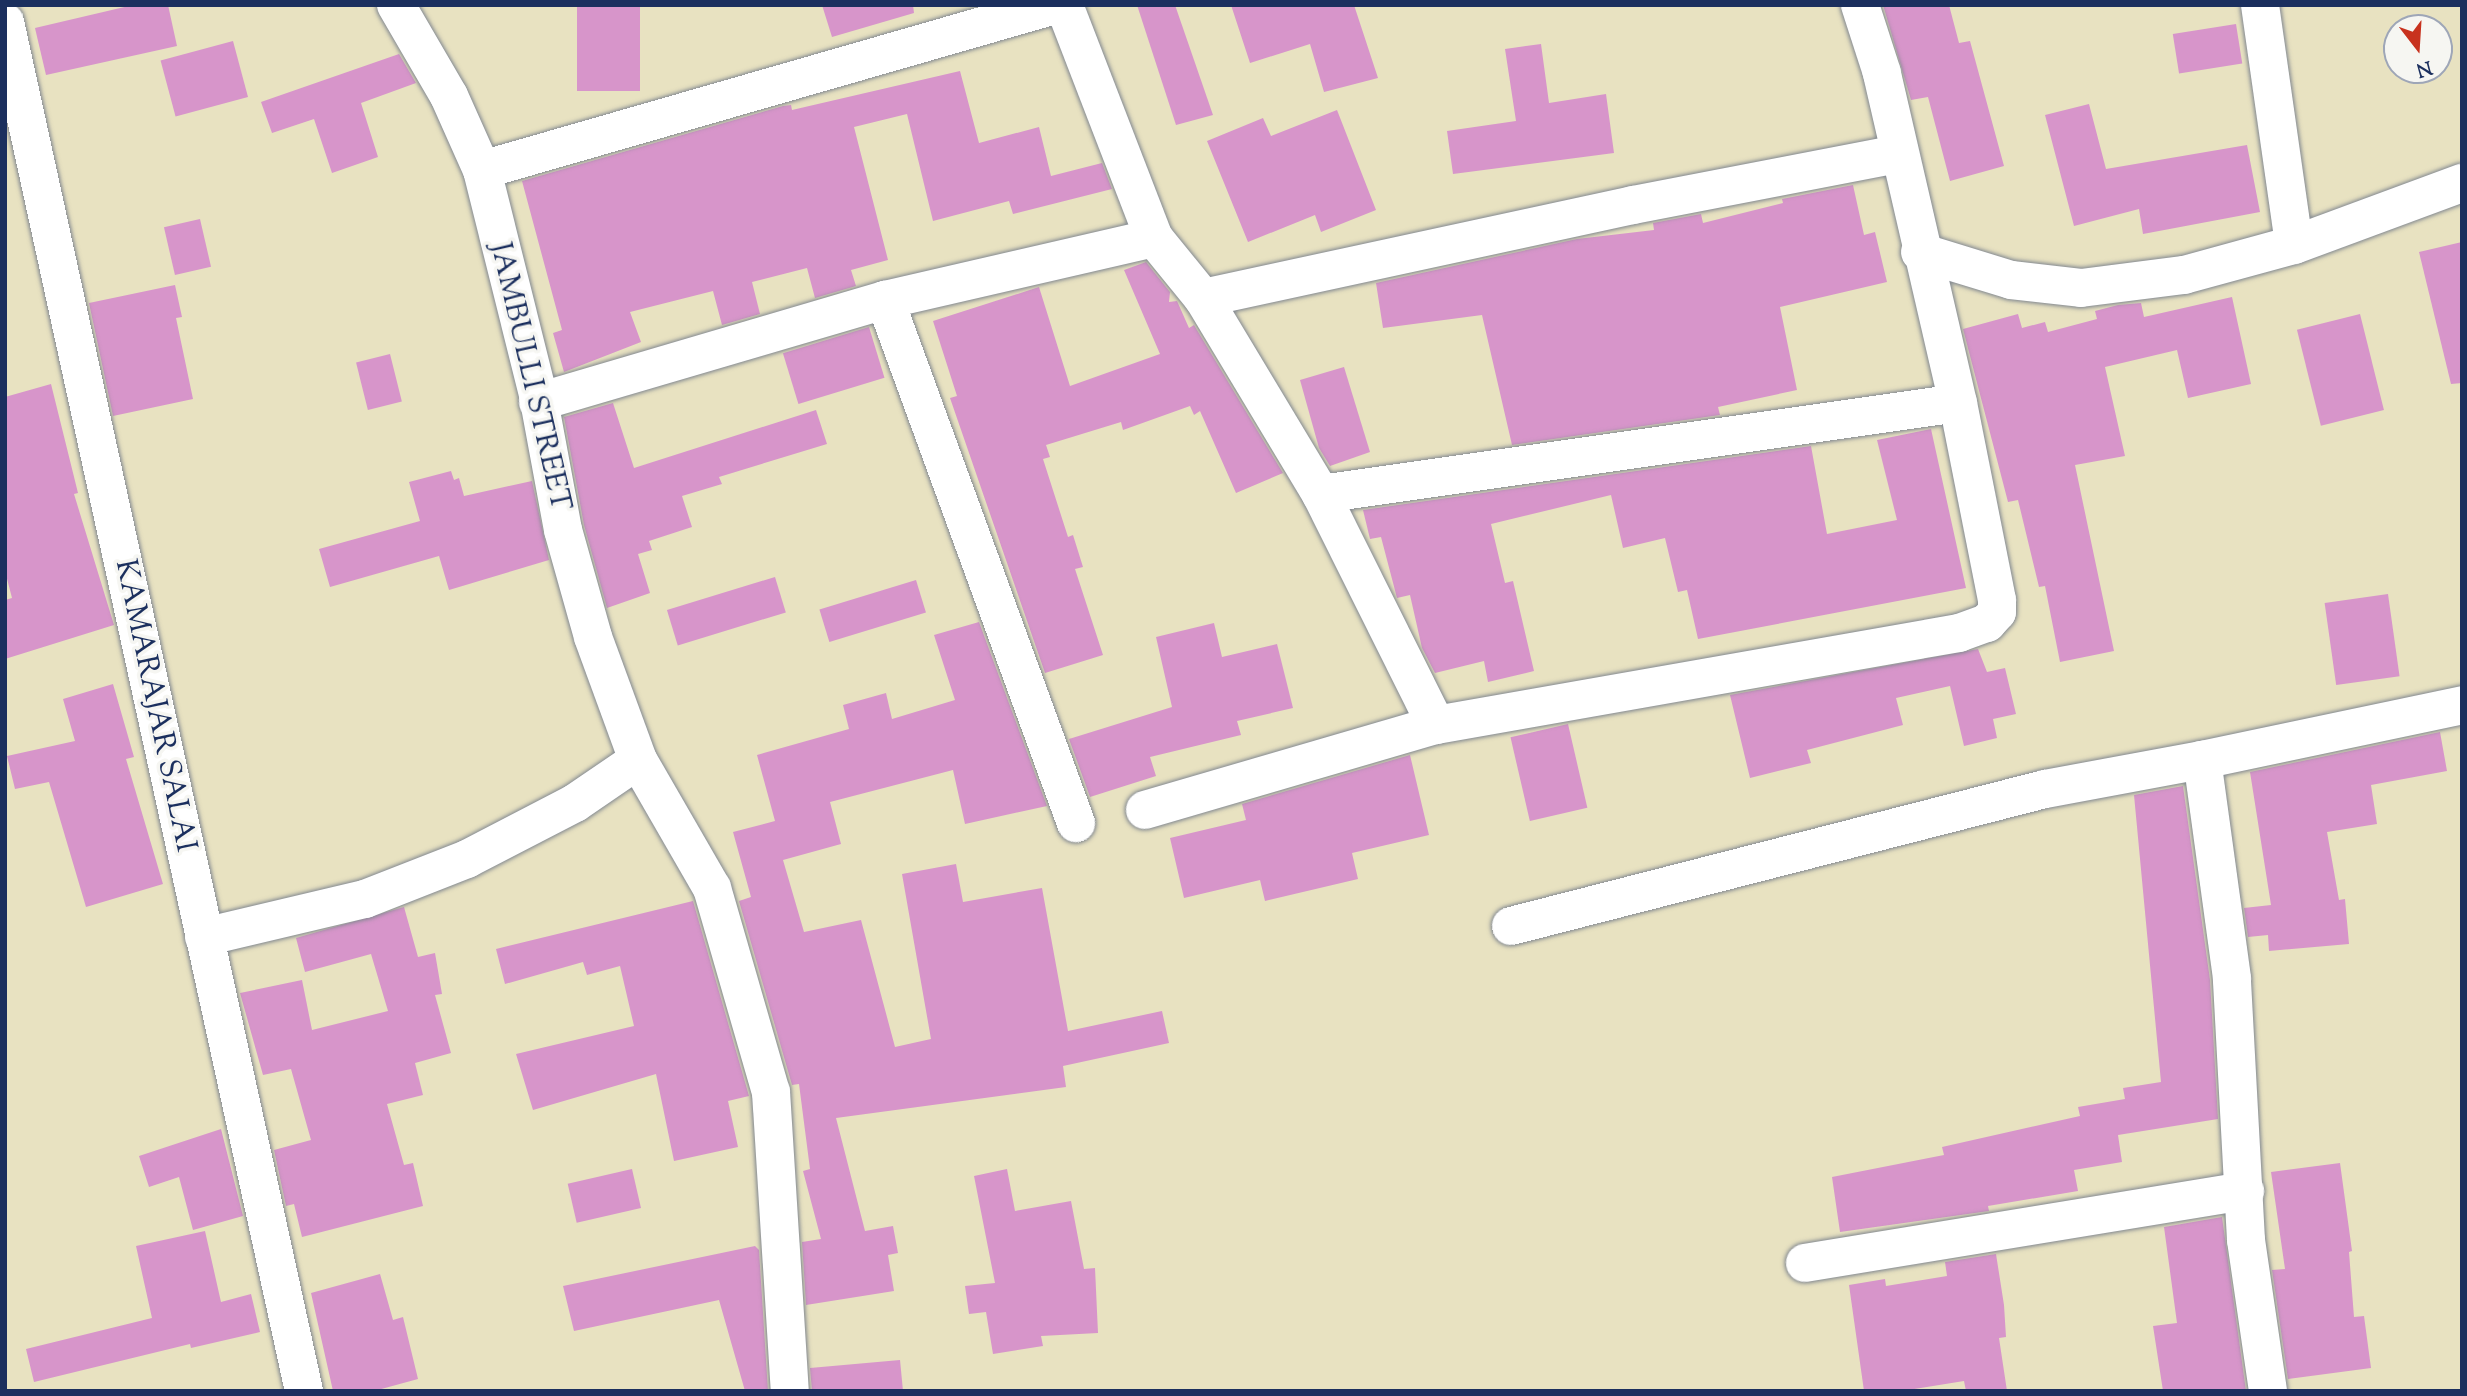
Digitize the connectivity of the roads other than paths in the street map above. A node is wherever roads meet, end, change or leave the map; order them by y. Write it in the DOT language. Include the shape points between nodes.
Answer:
graph roads {
  1 [pos="396,5"];
  2 [pos="1055,5"];
  3 [pos="1064,5"];
  4 [pos="1860,5"];
  5 [pos="2260,5"];
  6 [pos="5,22"];
  7 [pos="1899,154"];
  8 [pos="482,170"];
  9 [pos="2462,183"];
  10 [pos="1154,238"];
  11 [pos="2294,245"];
  12 [pos="1920,251"];
  13 [pos="1203,298"];
  14 [pos="885,300"];
  15 [pos="538,402"];
  16 [pos="1958,403"];
  17 [pos="1321,494"];
  18 [pos="2462,705"];
  19 [pos="1436,725"];
  20 [pos="638,760"];
  21 [pos="2202,761"];
  22 [pos="1145,810"];
  23 [pos="1076,823"];
  24 [pos="1511,926"];
  25 [pos="204,937"];
  26 [pos="2245,1191"];
  27 [pos="1805,1263"];
  28 [pos="304,1391"];
  29 [pos="790,1391"];
  30 [pos="2268,1391"];
  1 -- 8 [label="street, JAMBULLI STREET" via="449,96"];
  2 -- 8 [label="street"];
  3 -- 10 [label="street"];
  4 -- 7 [label="street"];
  5 -- 11 [label="street"];
  6 -- 25 [label="street, KAMARAJAR SALAI"];
  7 -- 12 [label="street"];
  7 -- 13 [label="street" via="1633,205"];
  8 -- 15 [label="street, JAMBULLI STREET"];
  9 -- 11 [label="street"];
  10 -- 13 [label="street"];
  10 -- 14 [label="street"];
  11 -- 12 [label="street" via="2184,275 2081,288 2011,280"];
  12 -- 16 [label="street"];
  13 -- 17 [label="street"];
  14 -- 15 [label="street"];
  14 -- 23 [label="street"];
  15 -- 20 [label="street, JAMBULLI STREET" via="563,530 593,637"];
  16 -- 17 [label="street"];
  16 -- 19 [label="street" via="1997,600 1997,612 1987,623 1959,634"];
  17 -- 19 [label="street"];
  18 -- 21 [label="street"];
  19 -- 22 [label="street"];
  20 -- 25 [label="street" via="575,803 467,859 365,898"];
  20 -- 29 [label="street, JAMBULLI STREET" via="712,888 771,1092"];
  21 -- 24 [label="street" via="2045,789"];
  21 -- 26 [label="street" via="2232,978"];
  25 -- 28 [label="street, KAMARAJAR SALAI"];
  26 -- 27 [label="street"];
  26 -- 30 [label="street" via="2246,1240"];
}
